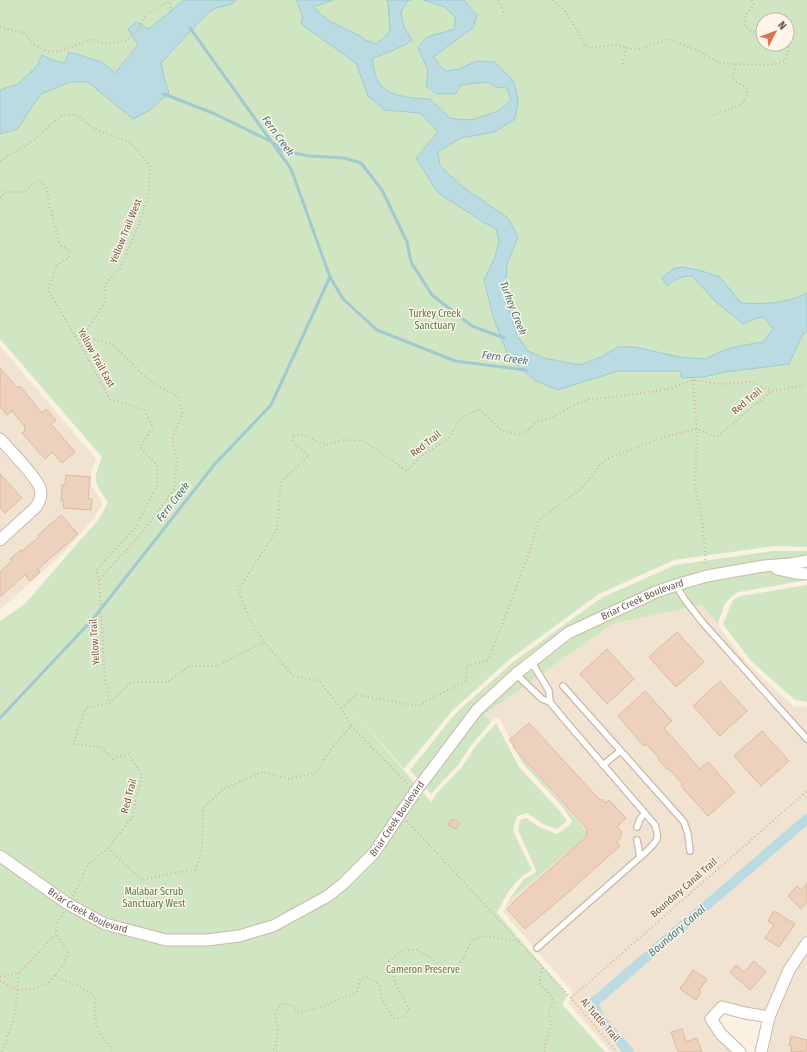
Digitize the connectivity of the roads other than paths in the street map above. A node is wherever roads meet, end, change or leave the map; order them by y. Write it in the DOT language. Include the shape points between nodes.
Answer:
graph roads {
  1 [pos="0,439"];
  2 [pos="0,540"];
  3 [pos="807,561"];
  4 [pos="764,566"];
  5 [pos="807,574"];
  6 [pos="676,585"];
  7 [pos="531,661"];
  8 [pos="516,674"];
  9 [pos="563,686"];
  10 [pos="550,702"];
  11 [pos="807,730"];
  12 [pos="800,732"];
  13 [pos="807,739"];
  14 [pos="620,751"];
  15 [pos="603,765"];
  16 [pos="646,813"];
  17 [pos="637,827"];
  18 [pos="637,840"];
  19 [pos="690,851"];
  20 [pos="0,856"];
  21 [pos="640,857"];
  22 [pos="807,943"];
  23 [pos="537,948"];
  24 [pos="769,1017"];
  25 [pos="740,1052"];
  26 [pos="761,1052"];
  1 -- 2 [label="street" via="34,479 41,495 35,508"];
  3 -- 4 [label="street, Briar Creek Boulevard"];
  4 -- 5 [label="street, Briar Creek Boulevard"];
  4 -- 6 [label="street, Briar Creek Boulevard" via="707,576"];
  6 -- 7 [label="street, Briar Creek Boulevard" via="568,633"];
  6 -- 12 [label="lane" via="703,623"];
  7 -- 8 [label="street, Briar Creek Boulevard"];
  7 -- 10 [label="lane" via="549,691"];
  8 -- 10 [label="lane" via="542,699"];
  8 -- 20 [label="street, Briar Creek Boulevard" via="477,710 415,792 374,853 328,896 272,926 239,936 207,940 166,940 105,924 68,904"];
  9 -- 14 [label="lane"];
  10 -- 15 [label="lane"];
  11 -- 12 [label="lane"];
  12 -- 13 [label="lane"];
  14 -- 15 [label="lane"];
  14 -- 19 [label="lane" via="684,822"];
  15 -- 16 [label="lane"];
  16 -- 17 [label="lane"];
  16 -- 21 [label="lane" via="658,834 656,842"];
  18 -- 21 [label="lane"];
  21 -- 23 [label="lane"];
  22 -- 24 [label="street" via="790,970"];
  24 -- 25 [label="street" via="722,1007 711,1019 721,1034"];
  24 -- 26 [label="street"];
}
